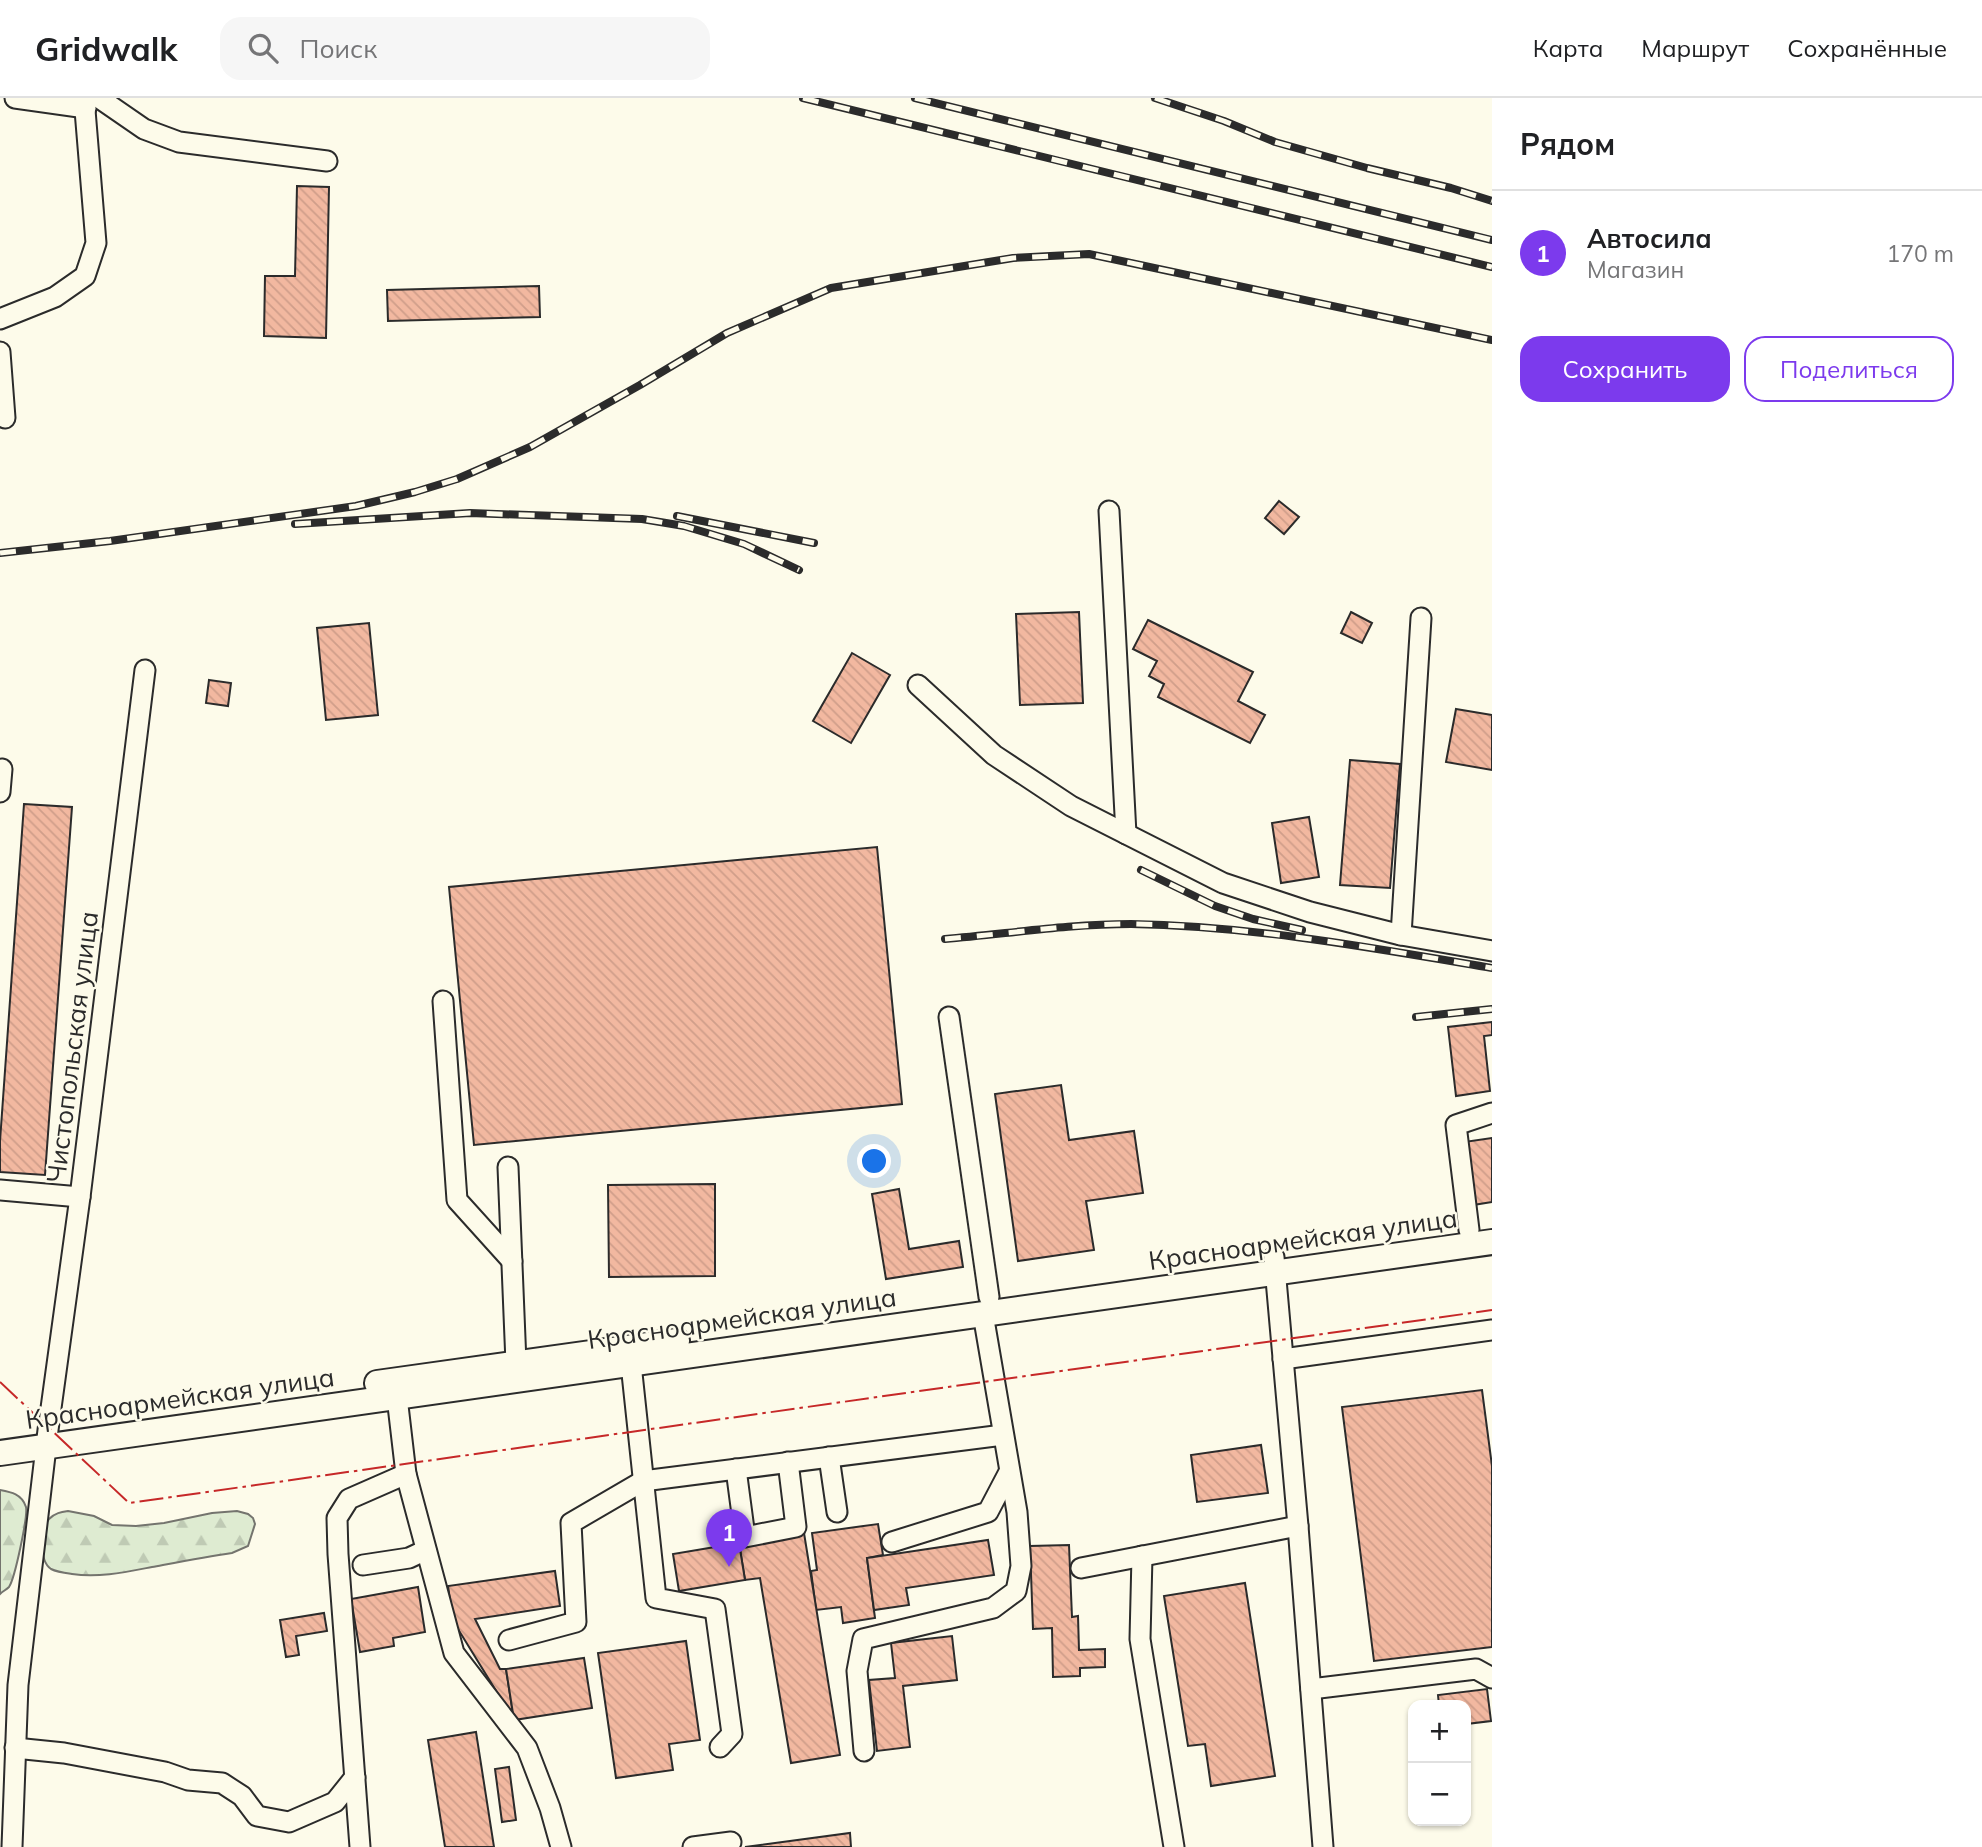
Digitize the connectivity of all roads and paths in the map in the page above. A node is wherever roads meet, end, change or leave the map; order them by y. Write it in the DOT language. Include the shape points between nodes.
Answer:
graph roads {
  1 [pos="15,98"];
  2 [pos="90,101"];
  3 [pos="327,161"];
  4 [pos="0,319"];
  5 [pos="0,352"];
  6 [pos="5,418"];
  7 [pos="1109,511"];
  8 [pos="1421,618"];
  9 [pos="145,670"];
  10 [pos="918,685"];
  11 [pos="2,769"];
  12 [pos="0,792"];
  13 [pos="1126,834"];
  14 [pos="1401,935"];
  15 [pos="1492,951"];
  16 [pos="443,1001"];
  17 [pos="950,1017"];
  18 [pos="1492,1113"];
  19 [pos="508,1167"];
  20 [pos="0,1190"];
  21 [pos="80,1197"];
  22 [pos="1480,1228"];
  23 [pos="1492,1243"];
  24 [pos="512,1261"];
  25 [pos="1275,1265"];
  26 [pos="986,1305"];
  27 [pos="1492,1330"];
  28 [pos="1283,1359"];
  29 [pos="516,1363"];
  30 [pos="631,1364"];
  31 [pos="397,1397"];
  32 [pos="1003,1435"];
  33 [pos="0,1436"];
  34 [pos="47,1438"];
  35 [pos="0,1453"];
  36 [pos="829,1457"];
  37 [pos="788,1462"];
  38 [pos="736,1469"];
  39 [pos="1009,1472"];
  40 [pos="406,1474"];
  41 [pos="643,1481"];
  42 [pos="837,1512"];
  43 [pos="1298,1526"];
  44 [pos="892,1542"];
  45 [pos="426,1549"];
  46 [pos="1142,1556"];
  47 [pos="363,1565"];
  48 [pos="1081,1568"];
  49 [pos="509,1640"];
  50 [pos="1492,1678"];
  51 [pos="1311,1689"];
  52 [pos="720,1747"];
  53 [pos="15,1748"];
  54 [pos="864,1751"];
  55 [pos="355,1777"];
  56 [pos="731,1842"];
  57 [pos="12,1847"];
  58 [pos="360,1847"];
  59 [pos="561,1847"];
  60 [pos="693,1847"];
  61 [pos="1174,1847"];
  62 [pos="1323,1847"];
  1 -- 2 [label="street"];
  2 -- 3 [label="street" via="179,142"];
  2 -- 4 [label="street" via="96,243 85,276 55,297"];
  5 -- 6 [label="street"];
  7 -- 13 [label="street"];
  8 -- 14 [label="street"];
  9 -- 21 [label="street, Чистопольская улица"];
  10 -- 13 [label="street" via="994,754 1071,806"];
  11 -- 12 [label="street"];
  13 -- 14 [label="street" via="1223,883"];
  14 -- 15 [label="street"];
  16 -- 24 [label="street" via="457,1200"];
  17 -- 26 [label="street"];
  18 -- 22 [label="street" via="1455,1125"];
  19 -- 24 [label="street"];
  20 -- 21 [label="street"];
  21 -- 34 [label="street, Чистопольская улица"];
  22 -- 25 [label="main road, Красноармейская улица"];
  23 -- 25 [label="main road, Красноармейская улица"];
  24 -- 29 [label="street"];
  25 -- 26 [label="main road, Красноармейская улица"];
  25 -- 28 [label="street"];
  26 -- 29 [label="main road, Красноармейская улица"];
  26 -- 30 [label="main road, Красноармейская улица"];
  26 -- 32 [label="street"];
  27 -- 28 [label="street"];
  28 -- 43 [label="street"];
  29 -- 34 [label="main road, Красноармейская улица"];
  30 -- 31 [label="main road, Красноармейская улица"];
  30 -- 41 [label="street"];
  31 -- 34 [label="main road, Красноармейская улица"];
  31 -- 40 [label="street"];
  32 -- 36 [label="street"];
  32 -- 39 [label="street"];
  33 -- 34 [label="main road, Красноармейская улица"];
  34 -- 35 [label="main road, Красноармейская улица"];
  34 -- 53 [label="street, Чистопольская улица"];
  36 -- 37 [label="street"];
  36 -- 42 [label="street"];
  37 -- 38 [label="street"];
  37 -- 38 [label="street" via="796,1527 745,1537"];
  38 -- 41 [label="street"];
  39 -- 44 [label="street" via="988,1512"];
  39 -- 54 [label="street" via="1021,1566 1016,1591 993,1608 863,1639 856,1671"];
  40 -- 45 [label="street"];
  40 -- 55 [label="street" via="349,1499 337,1518"];
  41 -- 49 [label="street" via="571,1522 576,1622"];
  41 -- 52 [label="street" via="656,1598 715,1609 733,1734"];
  43 -- 46 [label="street"];
  43 -- 51 [label="street"];
  45 -- 47 [label="street" via="408,1558"];
  45 -- 59 [label="street" via="454,1653 527,1748"];
  46 -- 48 [label="street"];
  46 -- 61 [label="street" via="1140,1639"];
  50 -- 51 [label="street" via="1476,1669"];
  51 -- 62 [label="street"];
  53 -- 55 [label="street" via="222,1783 242,1796 257,1816 289,1822 335,1802"];
  53 -- 57 [label="street, Чистопольская улица"];
  55 -- 58 [label="street"];
  56 -- 60 [label="street"];
}
